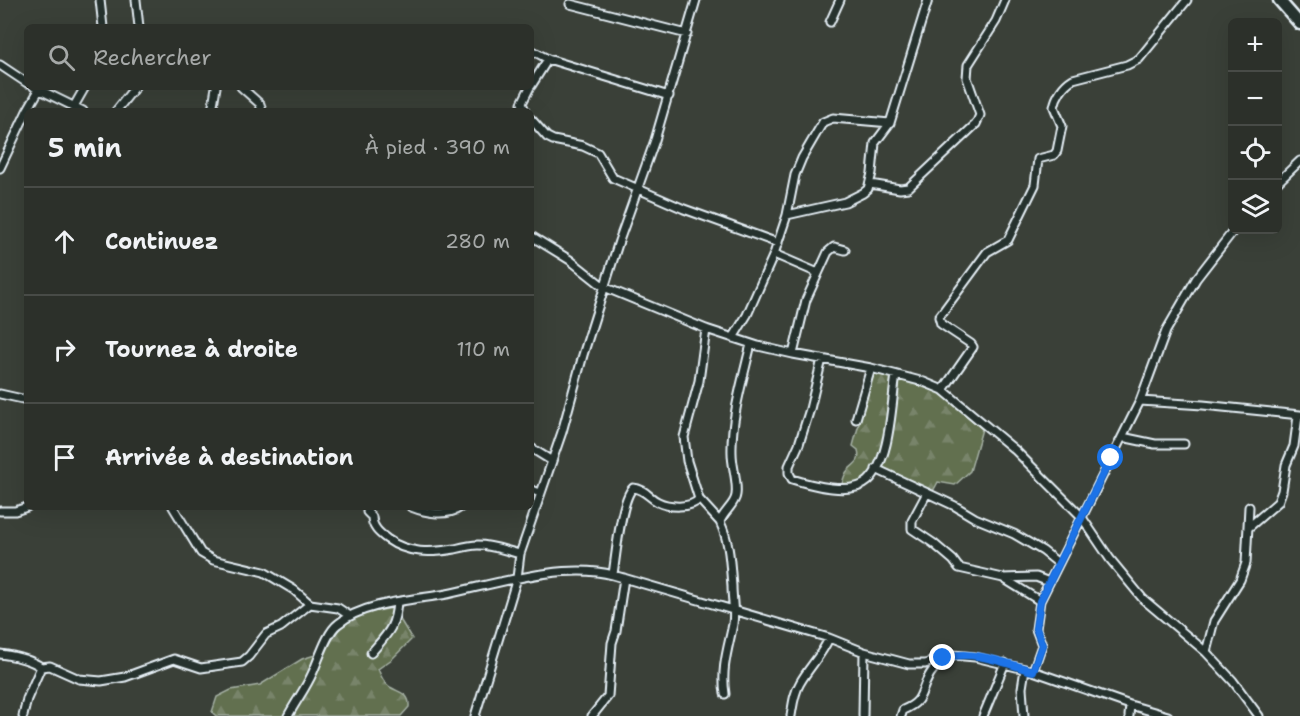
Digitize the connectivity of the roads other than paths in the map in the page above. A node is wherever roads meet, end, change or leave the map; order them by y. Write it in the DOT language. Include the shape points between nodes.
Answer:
graph roads {
  1 [pos="100,0"];
  2 [pos="136,0"];
  3 [pos="696,0"];
  4 [pos="840,0"];
  5 [pos="928,0"];
  6 [pos="1005,0"];
  7 [pos="1187,0"];
  8 [pos="1279,0"];
  9 [pos="570,4"];
  10 [pos="830,22"];
  11 [pos="103,24"];
  12 [pos="139,24"];
  13 [pos="1300,24"];
  14 [pos="687,34"];
  15 [pos="534,52"];
  16 [pos="548,59"];
  17 [pos="0,64"];
  18 [pos="24,81"];
  19 [pos="534,82"];
  20 [pos="35,90"];
  21 [pos="40,90"];
  22 [pos="83,90"];
  23 [pos="133,90"];
  24 [pos="216,90"];
  25 [pos="244,90"];
  26 [pos="529,90"];
  27 [pos="669,96"];
  28 [pos="28,108"];
  29 [pos="71,108"];
  30 [pos="74,108"];
  31 [pos="118,108"];
  32 [pos="212,108"];
  33 [pos="261,108"];
  34 [pos="524,108"];
  35 [pos="24,117"];
  36 [pos="534,122"];
  37 [pos="890,123"];
  38 [pos="1300,161"];
  39 [pos="0,168"];
  40 [pos="1280,180"];
  41 [pos="870,184"];
  42 [pos="638,188"];
  43 [pos="787,215"];
  44 [pos="1231,234"];
  45 [pos="534,238"];
  46 [pos="778,243"];
  47 [pos="846,250"];
  48 [pos="774,254"];
  49 [pos="818,273"];
  50 [pos="604,287"];
  51 [pos="706,329"];
  52 [pos="733,338"];
  53 [pos="751,344"];
  54 [pos="793,354"];
  55 [pos="822,359"];
  56 [pos="871,368"];
  57 [pos="896,375"];
  58 [pos="943,390"];
  59 [pos="0,394"];
  60 [pos="24,399"];
  61 [pos="1140,401"];
  62 [pos="1299,416"];
  63 [pos="856,419"];
  64 [pos="1122,437"];
  65 [pos="1184,444"];
  66 [pos="534,450"];
  67 [pos="552,461"];
  68 [pos="876,469"];
  69 [pos="534,491"];
  70 [pos="541,493"];
  71 [pos="927,493"];
  72 [pos="699,499"];
  73 [pos="1249,507"];
  74 [pos="24,508"];
  75 [pos="177,510"];
  76 [pos="367,510"];
  77 [pos="422,510"];
  78 [pos="457,510"];
  79 [pos="0,511"];
  80 [pos="1081,516"];
  81 [pos="720,522"];
  82 [pos="1249,527"];
  83 [pos="520,555"];
  84 [pos="1058,563"];
  85 [pos="613,574"];
  86 [pos="517,578"];
  87 [pos="624,578"];
  88 [pos="1003,578"];
  89 [pos="1048,582"];
  90 [pos="1040,601"];
  91 [pos="397,602"];
  92 [pos="310,604"];
  93 [pos="734,611"];
  94 [pos="350,616"];
  95 [pos="829,638"];
  96 [pos="864,651"];
  97 [pos="1206,652"];
  98 [pos="371,653"];
  99 [pos="0,654"];
  100 [pos="943,658"];
  101 [pos="1005,663"];
  102 [pos="41,667"];
  103 [pos="1029,670"];
  104 [pos="725,694"];
  105 [pos="1130,705"];
  106 [pos="23,716"];
  107 [pos="288,716"];
  108 [pos="475,716"];
  109 [pos="592,716"];
  110 [pos="791,716"];
  111 [pos="863,716"];
  112 [pos="901,716"];
  113 [pos="983,716"];
  114 [pos="1024,716"];
  115 [pos="1129,716"];
  116 [pos="1168,716"];
  117 [pos="1259,716"];
  1 -- 11 [label="street"];
  2 -- 12 [label="street"];
  3 -- 14 [label="street"];
  4 -- 10 [label="street"];
  5 -- 37 [label="street"];
  6 -- 41 [label="street" via="968,65 967,78 980,115 976,124 908,188"];
  7 -- 58 [label="street" via="1139,59 1073,79 1057,97 1054,107 1062,126 1057,151 1038,159 1035,185 1008,240 987,252 939,317 941,324 973,347"];
  8 -- 13 [label="highway"];
  9 -- 14 [label="street"];
  14 -- 27 [label="street"];
  15 -- 16 [label="street"];
  16 -- 19 [label="street"];
  16 -- 27 [label="street"];
  17 -- 18 [label="street"];
  20 -- 28 [label="street"];
  21 -- 29 [label="street"];
  22 -- 30 [label="street"];
  23 -- 31 [label="street"];
  24 -- 32 [label="street"];
  25 -- 33 [label="street"];
  26 -- 34 [label="street" via="522,103"];
  27 -- 42 [label="street"];
  35 -- 39 [label="street"];
  36 -- 42 [label="street" via="553,140 598,153 613,178"];
  37 -- 41 [label="street" via="875,143"];
  37 -- 43 [label="street" via="832,118 823,122 795,175"];
  38 -- 40 [label="street"];
  41 -- 43 [label="street" via="863,193 845,202"];
  42 -- 46 [label="street"];
  42 -- 50 [label="street"];
  43 -- 46 [label="street"];
  44 -- 61 [label="street" via="1196,279 1166,331"];
  45 -- 50 [label="street"];
  46 -- 48 [label="street"];
  47 -- 49 [label="street" via="830,249"];
  48 -- 49 [label="street"];
  48 -- 52 [label="street"];
  49 -- 54 [label="street" via="806,300"];
  50 -- 51 [label="street"];
  50 -- 67 [label="street"];
  51 -- 52 [label="street"];
  51 -- 72 [label="street" via="699,381 684,437"];
  52 -- 53 [label="street"];
  53 -- 54 [label="street"];
  53 -- 81 [label="street" via="738,400 732,453 736,496"];
  54 -- 55 [label="street"];
  55 -- 56 [label="street"];
  55 -- 68 [label="street" via="789,473 792,479 817,487 847,488 868,481"];
  56 -- 57 [label="street"];
  56 -- 63 [label="street"];
  57 -- 58 [label="street"];
  57 -- 68 [label="street" via="886,449"];
  58 -- 80 [label="street" via="1016,450"];
  59 -- 60 [label="street"];
  61 -- 62 [label="street"];
  61 -- 64 [label="street"];
  62 -- 82 [label="street" via="1278,502"];
  64 -- 65 [label="street" via="1155,444"];
  64 -- 80 [label="street"];
  66 -- 67 [label="street"];
  67 -- 70 [label="street"];
  68 -- 71 [label="street"];
  69 -- 70 [label="street"];
  70 -- 83 [label="street"];
  71 -- 84 [label="street" via="1014,534"];
  71 -- 88 [label="street" via="912,521 912,529 959,568"];
  72 -- 81 [label="street"];
  72 -- 85 [label="street" via="692,504 674,505 660,503 638,488 629,491"];
  73 -- 82 [label="street"];
  74 -- 79 [label="street"];
  75 -- 92 [label="street" via="201,553 213,560 264,572"];
  76 -- 83 [label="street" via="378,532 409,550 482,545"];
  77 -- 78 [label="street"];
  80 -- 84 [label="street"];
  80 -- 97 [label="street" via="1143,598"];
  81 -- 93 [label="street" via="732,569"];
  82 -- 97 [label="street" via="1246,563 1214,621"];
  83 -- 86 [label="street"];
  84 -- 89 [label="street"];
  85 -- 86 [label="street" via="583,570"];
  85 -- 87 [label="street"];
  86 -- 91 [label="street"];
  86 -- 108 [label="street"];
  87 -- 93 [label="street"];
  87 -- 109 [label="street" via="612,643 608,696"];
  88 -- 89 [label="street" via="1036,577"];
  88 -- 90 [label="street"];
  89 -- 90 [label="street"];
  90 -- 103 [label="street" via="1036,628 1042,645"];
  91 -- 94 [label="street"];
  91 -- 98 [label="street" via="396,620"];
  92 -- 94 [label="street" via="338,609"];
  92 -- 102 [label="street" via="266,634 242,662 201,668 174,659 125,677 101,681 79,679 50,666"];
  93 -- 95 [label="street"];
  93 -- 104 [label="street" via="723,664"];
  94 -- 107 [label="street" via="335,625"];
  95 -- 96 [label="street"];
  95 -- 110 [label="street" via="796,690"];
  96 -- 100 [label="street" via="909,664"];
  96 -- 111 [label="street"];
  97 -- 117 [label="street"];
  99 -- 102 [label="street"];
  100 -- 101 [label="street" via="953,655"];
  100 -- 112 [label="street" via="929,675 922,696"];
  101 -- 103 [label="street"];
  101 -- 113 [label="street"];
  102 -- 106 [label="street"];
  103 -- 105 [label="street"];
  103 -- 114 [label="street" via="1022,688"];
  105 -- 115 [label="street"];
  105 -- 116 [label="street"];
}
